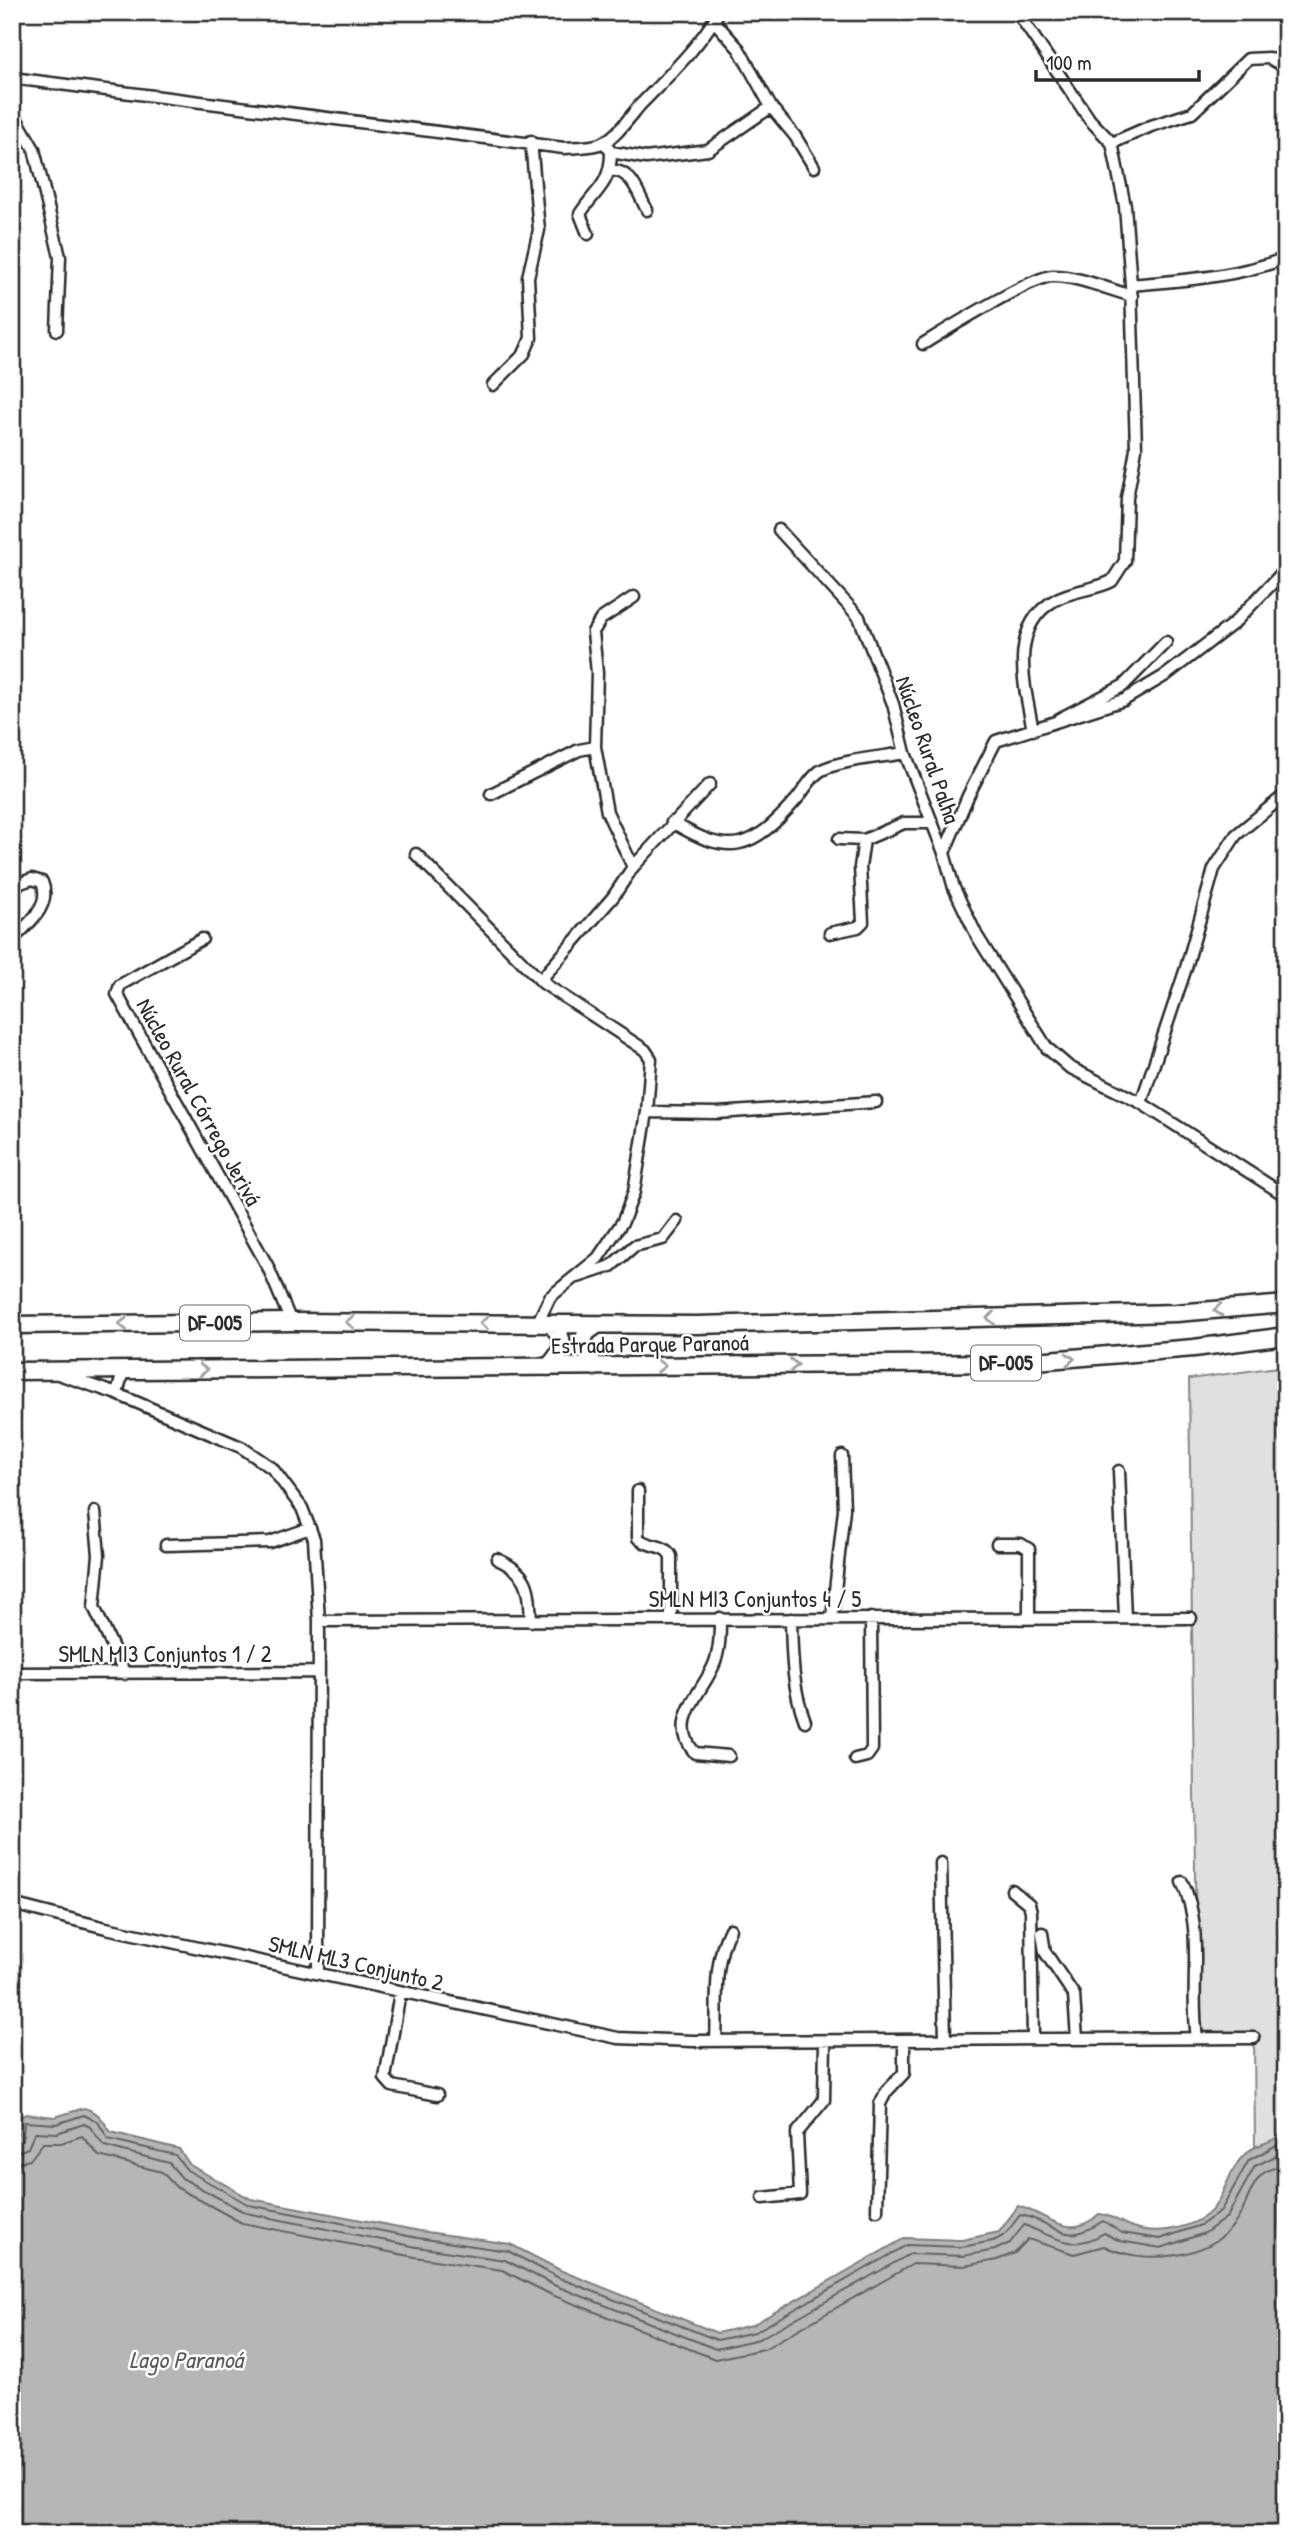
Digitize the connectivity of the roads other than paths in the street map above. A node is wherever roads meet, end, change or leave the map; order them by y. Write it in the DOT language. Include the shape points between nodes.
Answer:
graph roads {
  1 [pos="1017,12"];
  2 [pos="716,17"];
  3 [pos="1286,67"];
  4 [pos="12,78"];
  5 [pos="771,107"];
  6 [pos="12,111"];
  7 [pos="531,141"];
  8 [pos="604,142"];
  9 [pos="1112,144"];
  10 [pos="611,152"];
  11 [pos="814,167"];
  12 [pos="610,170"];
  13 [pos="647,210"];
  14 [pos="589,234"];
  15 [pos="1286,258"];
  16 [pos="1131,290"];
  17 [pos="57,330"];
  18 [pos="923,344"];
  19 [pos="493,385"];
  20 [pos="779,530"];
  21 [pos="1286,569"];
  22 [pos="634,597"];
  23 [pos="1166,642"];
  24 [pos="1053,723"];
  25 [pos="1033,730"];
  26 [pos="594,747"];
  27 [pos="905,753"];
  28 [pos="710,784"];
  29 [pos="491,794"];
  30 [pos="1286,794"];
  31 [pos="672,822"];
  32 [pos="930,823"];
  33 [pos="839,839"];
  34 [pos="864,840"];
  35 [pos="944,853"];
  36 [pos="416,854"];
  37 [pos="633,867"];
  38 [pos="12,886"];
  39 [pos="830,933"];
  40 [pos="202,939"];
  41 [pos="12,940"];
  42 [pos="543,983"];
  43 [pos="876,1102"];
  44 [pos="1141,1103"];
  45 [pos="647,1112"];
  46 [pos="1286,1196"];
  47 [pos="677,1221"];
  48 [pos="571,1280"];
  49 [pos="1286,1304"];
  50 [pos="291,1322"];
  51 [pos="543,1324"];
  52 [pos="12,1325"];
  53 [pos="597,1325"];
  54 [pos="1286,1336"];
  55 [pos="548,1367"];
  56 [pos="596,1367"];
  57 [pos="46,1370"];
  58 [pos="12,1371"];
  59 [pos="123,1371"];
  60 [pos="117,1394"];
  61 [pos="842,1456"];
  62 [pos="1119,1471"];
  63 [pos="638,1491"];
  64 [pos="95,1511"];
  65 [pos="310,1528"];
  66 [pos="997,1544"];
  67 [pos="166,1545"];
  68 [pos="497,1559"];
  69 [pos="671,1618"];
  70 [pos="720,1618"];
  71 [pos="832,1618"];
  72 [pos="871,1618"];
  73 [pos="1029,1618"];
  74 [pos="1191,1618"];
  75 [pos="791,1619"];
  76 [pos="1125,1619"];
  77 [pos="319,1621"];
  78 [pos="531,1621"];
  79 [pos="317,1672"];
  80 [pos="12,1673"];
  81 [pos="125,1674"];
  82 [pos="805,1721"];
  83 [pos="729,1756"];
  84 [pos="855,1759"];
  85 [pos="941,1863"];
  86 [pos="1182,1882"];
  87 [pos="1012,1890"];
  88 [pos="12,1903"];
  89 [pos="730,1929"];
  90 [pos="1042,1933"];
  91 [pos="318,1972"];
  92 [pos="400,1993"];
  93 [pos="1196,2038"];
  94 [pos="1254,2038"];
  95 [pos="945,2039"];
  96 [pos="1033,2039"];
  97 [pos="1077,2039"];
  98 [pos="825,2040"];
  99 [pos="904,2040"];
  100 [pos="716,2041"];
  101 [pos="437,2095"];
  102 [pos="763,2197"];
  103 [pos="877,2210"];
  1 -- 9 [label="street" via="1090,120"];
  2 -- 5 [label="street"];
  2 -- 8 [label="street" via="680,65"];
  3 -- 9 [label="street" via="1269,58 1248,59 1192,113"];
  4 -- 7 [label="street"];
  5 -- 10 [label="street" via="708,150 646,158"];
  5 -- 11 [label="street"];
  6 -- 17 [label="street" via="34,149 60,257"];
  7 -- 8 [label="street" via="564,148"];
  7 -- 19 [label="street" via="539,230 528,277 531,338 524,354"];
  8 -- 10 [label="street"];
  9 -- 16 [label="street" via="1125,206"];
  10 -- 12 [label="street"];
  12 -- 13 [label="street" via="629,176"];
  12 -- 14 [label="street" via="602,190 580,214"];
  15 -- 16 [label="street" via="1220,277"];
  16 -- 18 [label="street" via="1047,277"];
  16 -- 25 [label="street" via="1136,449 1127,498 1125,561 1112,581 1056,599 1032,625 1022,656"];
  20 -- 27 [label="street, Núcleo Rural Palha" via="867,631"];
  21 -- 24 [label="street, Núcleo Rural Palha" via="1234,623 1166,675 1124,700"];
  22 -- 26 [label="street" via="601,619 593,632 597,673"];
  23 -- 24 [label="street" via="1123,686"];
  24 -- 25 [label="street, Núcleo Rural Palha"];
  25 -- 35 [label="street, Núcleo Rural Palha" via="992,745"];
  26 -- 29 [label="street"];
  26 -- 37 [label="street" via="607,812"];
  27 -- 31 [label="street" via="821,771 772,824 735,846 719,845"];
  27 -- 32 [label="street, Núcleo Rural Palha"];
  28 -- 31 [label="street"];
  30 -- 44 [label="street" via="1236,835 1214,869"];
  31 -- 37 [label="street"];
  32 -- 34 [label="street" via="904,822"];
  32 -- 35 [label="street, Núcleo Rural Palha"];
  33 -- 34 [label="street"];
  34 -- 39 [label="street" via="860,867 863,922"];
  35 -- 44 [label="street" via="954,888 977,936 1047,1048 1069,1067"];
  36 -- 42 [label="street"];
  37 -- 42 [label="street" via="544,976"];
  38 -- 41 [label="street" via="36,879 45,891 40,909"];
  40 -- 50 [label="street, Núcleo Rural Córrego Jerivá" via="120,985 117,993 268,1267"];
  42 -- 45 [label="street" via="648,1052"];
  43 -- 45 [label="street"];
  44 -- 46 [label="street"];
  45 -- 48 [label="street" via="634,1192 623,1221 607,1249"];
  47 -- 48 [label="street" via="663,1239 634,1245 611,1266"];
  48 -- 51 [label="street" via="550,1297"];
  49 -- 53 [label="main road, Estrada Parque Paranoá / DF-005, one-way" via="1176,1314"];
  51 -- 50 [label="main road, Estrada Parque Paranoá / DF-005, one-way"];
  50 -- 52 [label="main road, Estrada Parque Paranoá / DF-005, one-way"];
  51 -- 53 [label="main road, Estrada Parque Paranoá / DF-005"];
  51 -- 55 [label="main road" via="561,1335 563,1343"];
  53 -- 56 [label="main road" via="582,1342"];
  56 -- 54 [label="main road, Estrada Parque Paranoá / DF-005, one-way" via="1011,1363"];
  55 -- 56 [label="main road, Estrada Parque Paranoá / DF-005"];
  59 -- 55 [label="main road, Estrada Parque Paranoá / DF-005, one-way"];
  57 -- 58 [label="main road, Estrada Parque Paranoá / DF-005"];
  57 -- 59 [label="main road, Estrada Parque Paranoá / DF-005"];
  57 -- 60 [label="street"];
  59 -- 60 [label="street"];
  60 -- 65 [label="street" via="256,1456 289,1486"];
  61 -- 71 [label="street" via="844,1509"];
  62 -- 76 [label="street"];
  63 -- 69 [label="street" via="638,1538 664,1548 671,1556"];
  64 -- 81 [label="street" via="99,1555 94,1607"];
  65 -- 67 [label="street" via="271,1542"];
  65 -- 77 [label="street"];
  66 -- 73 [label="street" via="1021,1544 1029,1549"];
  68 -- 78 [label="street" via="525,1578"];
  69 -- 70 [label="street, SMLN MI3 Conjuntos 4 / 5"];
  69 -- 78 [label="street, SMLN MI3 Conjuntos 4 / 5"];
  70 -- 75 [label="street, SMLN MI3 Conjuntos 4 / 5"];
  70 -- 83 [label="street" via="715,1665 690,1703 686,1734 695,1753"];
  71 -- 72 [label="street, SMLN MI3 Conjuntos 4 / 5"];
  71 -- 75 [label="street, SMLN MI3 Conjuntos 4 / 5"];
  72 -- 73 [label="street, SMLN MI3 Conjuntos 4 / 5"];
  72 -- 84 [label="street" via="872,1749"];
  73 -- 76 [label="street, SMLN MI3 Conjuntos 4 / 5"];
  74 -- 76 [label="street, SMLN MI3 Conjuntos 4 / 5"];
  75 -- 82 [label="street" via="792,1669"];
  77 -- 78 [label="street, SMLN MI3 Conjuntos 4 / 5"];
  77 -- 79 [label="street"];
  79 -- 81 [label="street, SMLN MI3 Conjuntos 1 / 2"];
  79 -- 91 [label="street"];
  80 -- 81 [label="street, SMLN MI3 Conjuntos 1 / 2"];
  85 -- 95 [label="street"];
  86 -- 93 [label="street" via="1194,1913"];
  87 -- 96 [label="street" via="1031,1911"];
  88 -- 91 [label="street, SMLN ML3 Conjunto 2" via="119,1931"];
  89 -- 100 [label="street" via="718,1965"];
  90 -- 97 [label="street" via="1045,1952 1071,1988"];
  91 -- 92 [label="street, SMLN ML3 Conjunto 2"];
  92 -- 100 [label="street, SMLN ML3 Conjunto 2" via="587,2034"];
  92 -- 101 [label="street" via="385,2078 392,2086"];
  93 -- 94 [label="street, SMLN ML3 Conjunto 2"];
  93 -- 97 [label="street, SMLN ML3 Conjunto 2"];
  95 -- 96 [label="street, SMLN ML3 Conjunto 2"];
  95 -- 99 [label="street, SMLN ML3 Conjunto 2"];
  96 -- 97 [label="street, SMLN ML3 Conjunto 2"];
  98 -- 99 [label="street, SMLN ML3 Conjunto 2"];
  98 -- 100 [label="street, SMLN ML3 Conjunto 2"];
  98 -- 102 [label="street" via="824,2100 797,2133 800,2194"];
  99 -- 103 [label="street" via="904,2073 880,2104"];
}
